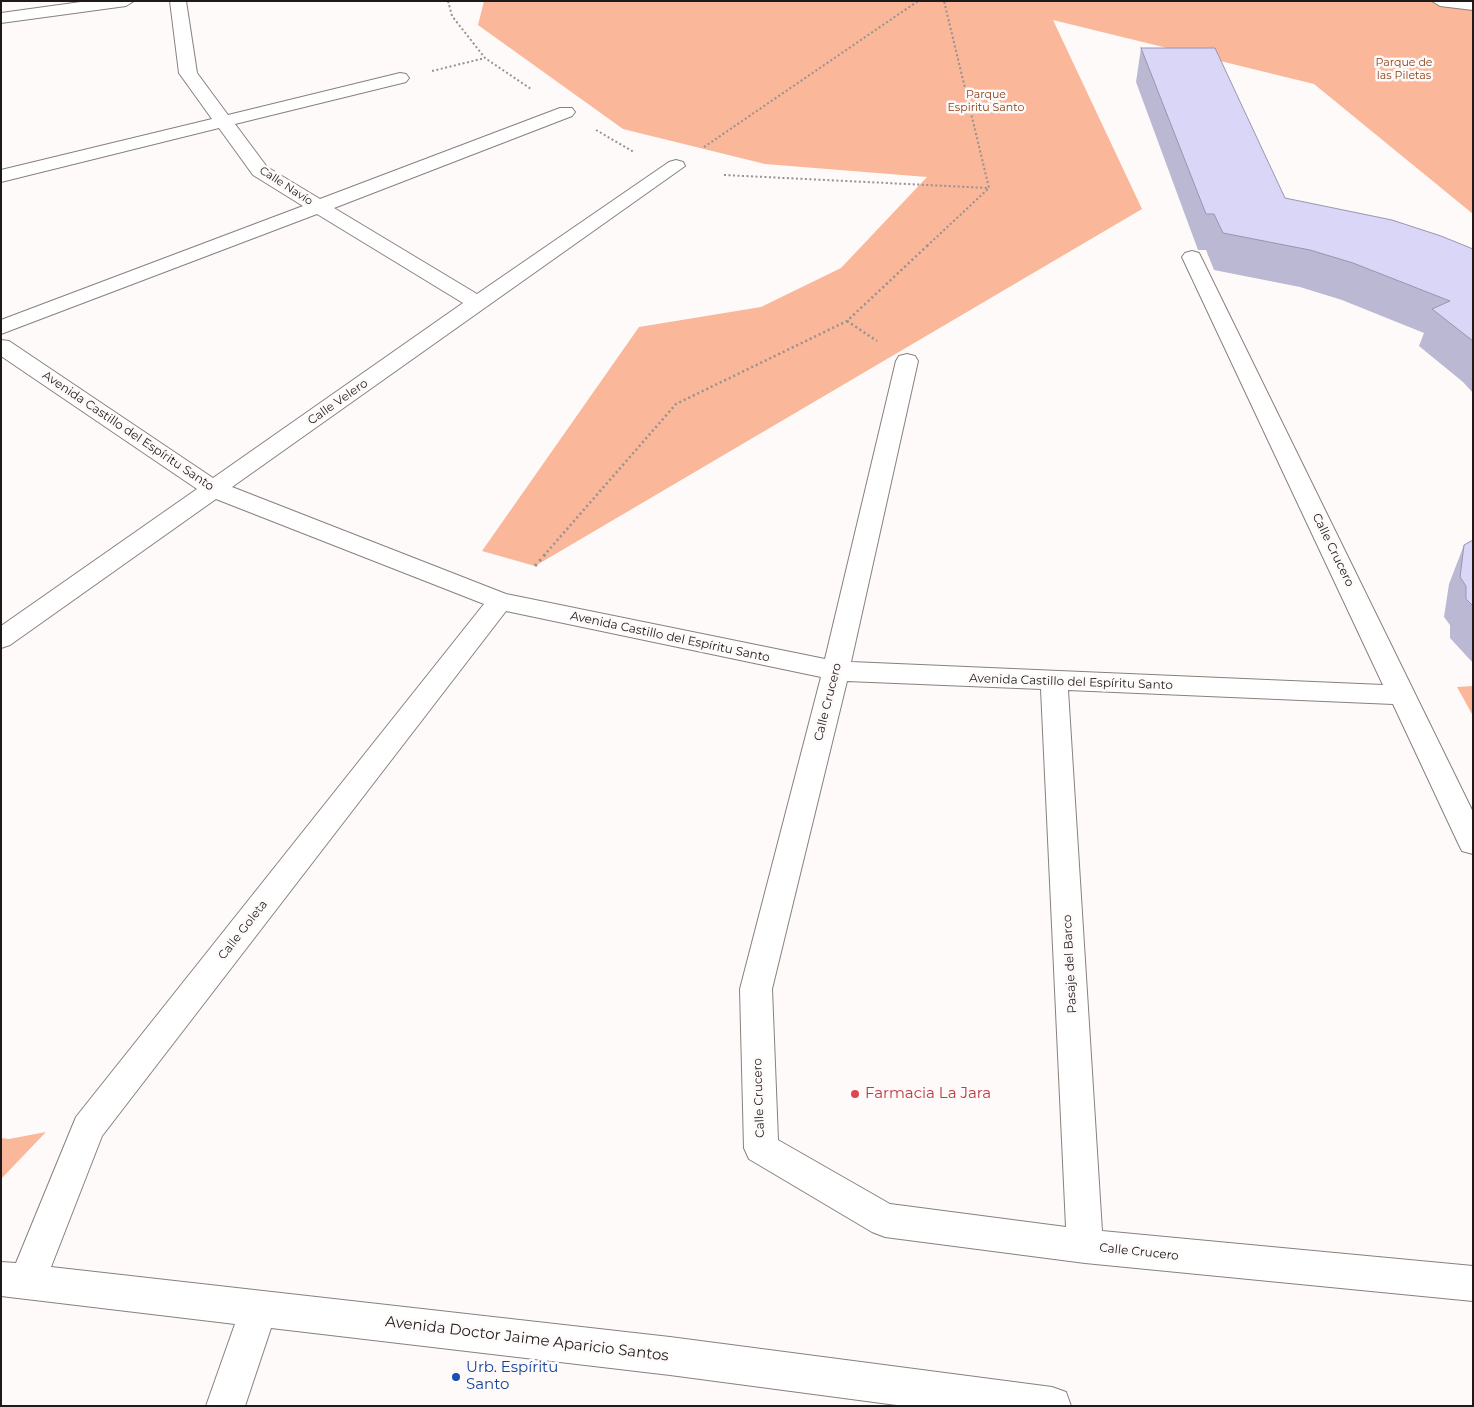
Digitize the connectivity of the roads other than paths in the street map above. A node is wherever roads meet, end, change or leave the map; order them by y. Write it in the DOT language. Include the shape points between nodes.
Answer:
graph roads {
  1 [pos="126,1"];
  2 [pos="178,1"];
  3 [pos="1440,1"];
  4 [pos="1473,5"];
  5 [pos="1,18"];
  6 [pos="400,78"];
  7 [pos="566,112"];
  8 [pos="223,122"];
  9 [pos="676,166"];
  10 [pos="1,176"];
  11 [pos="320,208"];
  12 [pos="1192,257"];
  13 [pos="477,303"];
  14 [pos="1,328"];
  15 [pos="1,346"];
  16 [pos="907,361"];
  17 [pos="214,489"];
  18 [pos="500,602"];
  19 [pos="1,639"];
  20 [pos="836,671"];
  21 [pos="1054,681"];
  22 [pos="1403,695"];
  23 [pos="1473,842"];
  24 [pos="1085,1246"];
  25 [pos="14,1281"];
  26 [pos="1473,1284"];
  27 [pos="259,1308"];
  28 [pos="973,1401"];
  29 [pos="225,1406"];
  30 [pos="1052,1406"];
  1 -- 5 [label="street"];
  2 -- 8 [label="street, Calle Navío" via="188,73"];
  3 -- 4 [label="street"];
  6 -- 8 [label="street"];
  7 -- 11 [label="street"];
  8 -- 10 [label="street"];
  8 -- 11 [label="street, Calle Navío" via="260,171"];
  9 -- 13 [label="street, Calle Velero"];
  11 -- 13 [label="street, Calle Navío"];
  11 -- 14 [label="street"];
  12 -- 22 [label="street, Calle Crucero"];
  13 -- 17 [label="street, Calle Velero"];
  15 -- 17 [label="street, Avenida Castillo del Espíritu Santo"];
  16 -- 20 [label="street, Calle Crucero"];
  17 -- 18 [label="street, Avenida Castillo del Espíritu Santo"];
  17 -- 19 [label="street, Calle Velero"];
  18 -- 20 [label="street, Avenida Castillo del Espíritu Santo"];
  18 -- 25 [label="street, Calle Goleta" via="88,1128"];
  20 -- 21 [label="street, Avenida Castillo del Espíritu Santo"];
  20 -- 24 [label="street, Calle Crucero" via="756,989 761,1148 885,1220"];
  21 -- 22 [label="street, Avenida Castillo del Espíritu Santo"];
  21 -- 24 [label="street, Pasaje del Barco"];
  22 -- 23 [label="street, Calle Crucero"];
  24 -- 26 [label="street, Calle Crucero"];
  25 -- 27 [label="street, Avenida Doctor Jaime Aparicio Santos"];
  27 -- 28 [label="street, Avenida Doctor Jaime Aparicio Santos" via="670,1356"];
  27 -- 29 [label="street"];
  28 -- 30 [label="street, Avenida Doctor Jaime Aparicio Santos"];
}
